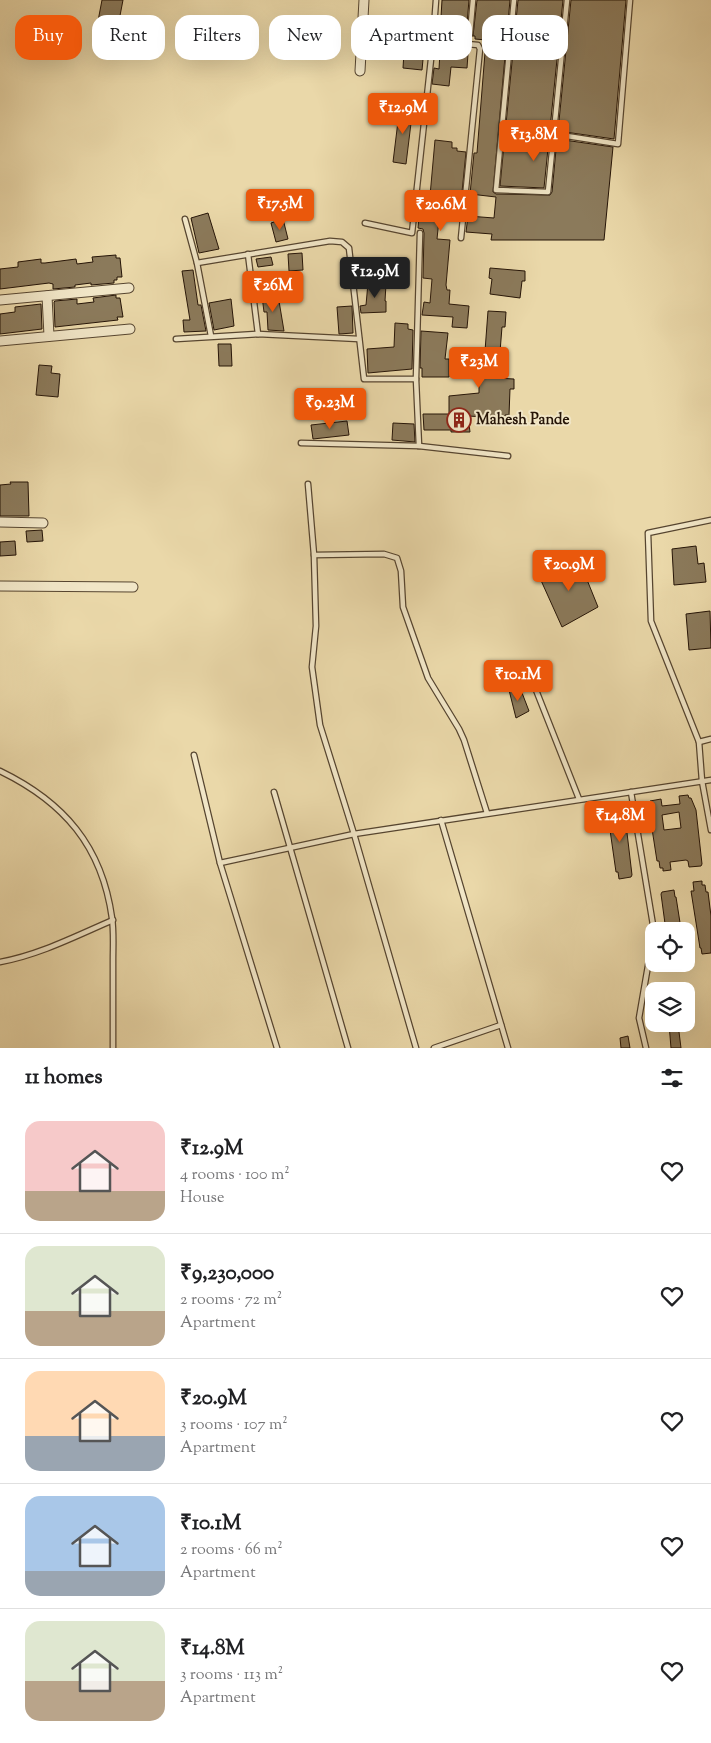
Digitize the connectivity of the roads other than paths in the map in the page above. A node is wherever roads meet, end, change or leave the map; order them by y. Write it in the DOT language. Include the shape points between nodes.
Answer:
graph roads {
  1 [pos="364,0"];
  2 [pos="436,0"];
  3 [pos="473,0"];
  4 [pos="514,0"];
  5 [pos="567,0"];
  6 [pos="630,0"];
  7 [pos="435,15"];
  8 [pos="472,15"];
  9 [pos="472,44"];
  10 [pos="431,60"];
  11 [pos="360,71"];
  12 [pos="554,134"];
  13 [pos="185,218"];
  14 [pos="365,223"];
  15 [pos="420,233"];
  16 [pos="461,238"];
  17 [pos="248,254"];
  18 [pos="196,263"];
  19 [pos="129,288"];
  20 [pos="46,296"];
  21 [pos="0,300"];
  22 [pos="130,329"];
  23 [pos="258,334"];
  24 [pos="49,336"];
  25 [pos="211,336"];
  26 [pos="176,339"];
  27 [pos="359,339"];
  28 [pos="0,341"];
  29 [pos="416,379"];
  30 [pos="301,443"];
  31 [pos="419,446"];
  32 [pos="508,456"];
  33 [pos="308,484"];
  34 [pos="711,520"];
  35 [pos="0,522"];
  36 [pos="43,522"];
  37 [pos="314,555"];
  38 [pos="0,586"];
  39 [pos="134,588"];
  40 [pos="534,685"];
  41 [pos="711,739"];
  42 [pos="699,742"];
  43 [pos="194,755"];
  44 [pos="0,771"];
  45 [pos="711,780"];
  46 [pos="702,781"];
  47 [pos="274,792"];
  48 [pos="631,792"];
  49 [pos="579,799"];
  50 [pos="487,813"];
  51 [pos="441,820"];
  52 [pos="711,830"];
  53 [pos="354,834"];
  54 [pos="291,848"];
  55 [pos="220,863"];
  56 [pos="113,920"];
  57 [pos="0,962"];
  58 [pos="501,1025"];
  59 [pos="113,1048"];
  60 [pos="278,1048"];
  61 [pos="348,1048"];
  62 [pos="416,1048"];
  63 [pos="434,1048"];
  64 [pos="508,1048"];
  65 [pos="646,1048"];
  1 -- 11 [label="street"];
  2 -- 7 [label="lane"];
  3 -- 8 [label="lane"];
  4 -- 12 [label="lane" via="496,190 548,192"];
  5 -- 12 [label="lane"];
  6 -- 12 [label="lane" via="618,144"];
  9 -- 16 [label="lane" via="480,49"];
  10 -- 14 [label="lane" via="412,233"];
  13 -- 18 [label="lane"];
  15 -- 29 [label="lane"];
  17 -- 18 [label="lane"];
  17 -- 23 [label="lane"];
  17 -- 27 [label="lane" via="330,241 342,242 348,248"];
  18 -- 25 [label="lane"];
  19 -- 20 [label="street"];
  20 -- 21 [label="street"];
  20 -- 24 [label="street"];
  22 -- 24 [label="street"];
  23 -- 25 [label="lane"];
  23 -- 27 [label="lane"];
  24 -- 28 [label="street"];
  25 -- 26 [label="lane"];
  27 -- 29 [label="lane" via="364,379"];
  29 -- 31 [label="lane"];
  30 -- 31 [label="lane"];
  31 -- 32 [label="lane"];
  33 -- 37 [label="lane"];
  34 -- 42 [label="lane" via="648,533 651,621"];
  35 -- 36 [label="street"];
  37 -- 50 [label="lane" via="384,554 397,558 403,607 428,678 464,740"];
  37 -- 53 [label="lane" via="316,626 312,667 320,725"];
  38 -- 39 [label="street"];
  40 -- 49 [label="lane"];
  41 -- 42 [label="lane"];
  42 -- 46 [label="lane"];
  43 -- 55 [label="lane"];
  44 -- 56 [label="lane" via="59,808 81,833 97,862"];
  45 -- 46 [label="lane"];
  46 -- 48 [label="lane"];
  46 -- 52 [label="lane"];
  47 -- 54 [label="lane"];
  48 -- 49 [label="lane"];
  48 -- 65 [label="lane" via="654,931 639,1018"];
  49 -- 50 [label="lane"];
  50 -- 51 [label="lane"];
  51 -- 53 [label="lane"];
  51 -- 58 [label="lane"];
  53 -- 54 [label="lane"];
  53 -- 62 [label="lane"];
  54 -- 55 [label="lane"];
  54 -- 61 [label="lane"];
  55 -- 60 [label="lane"];
  56 -- 57 [label="lane" via="44,950"];
  56 -- 59 [label="lane"];
  58 -- 63 [label="lane"];
  58 -- 64 [label="lane"];
}
